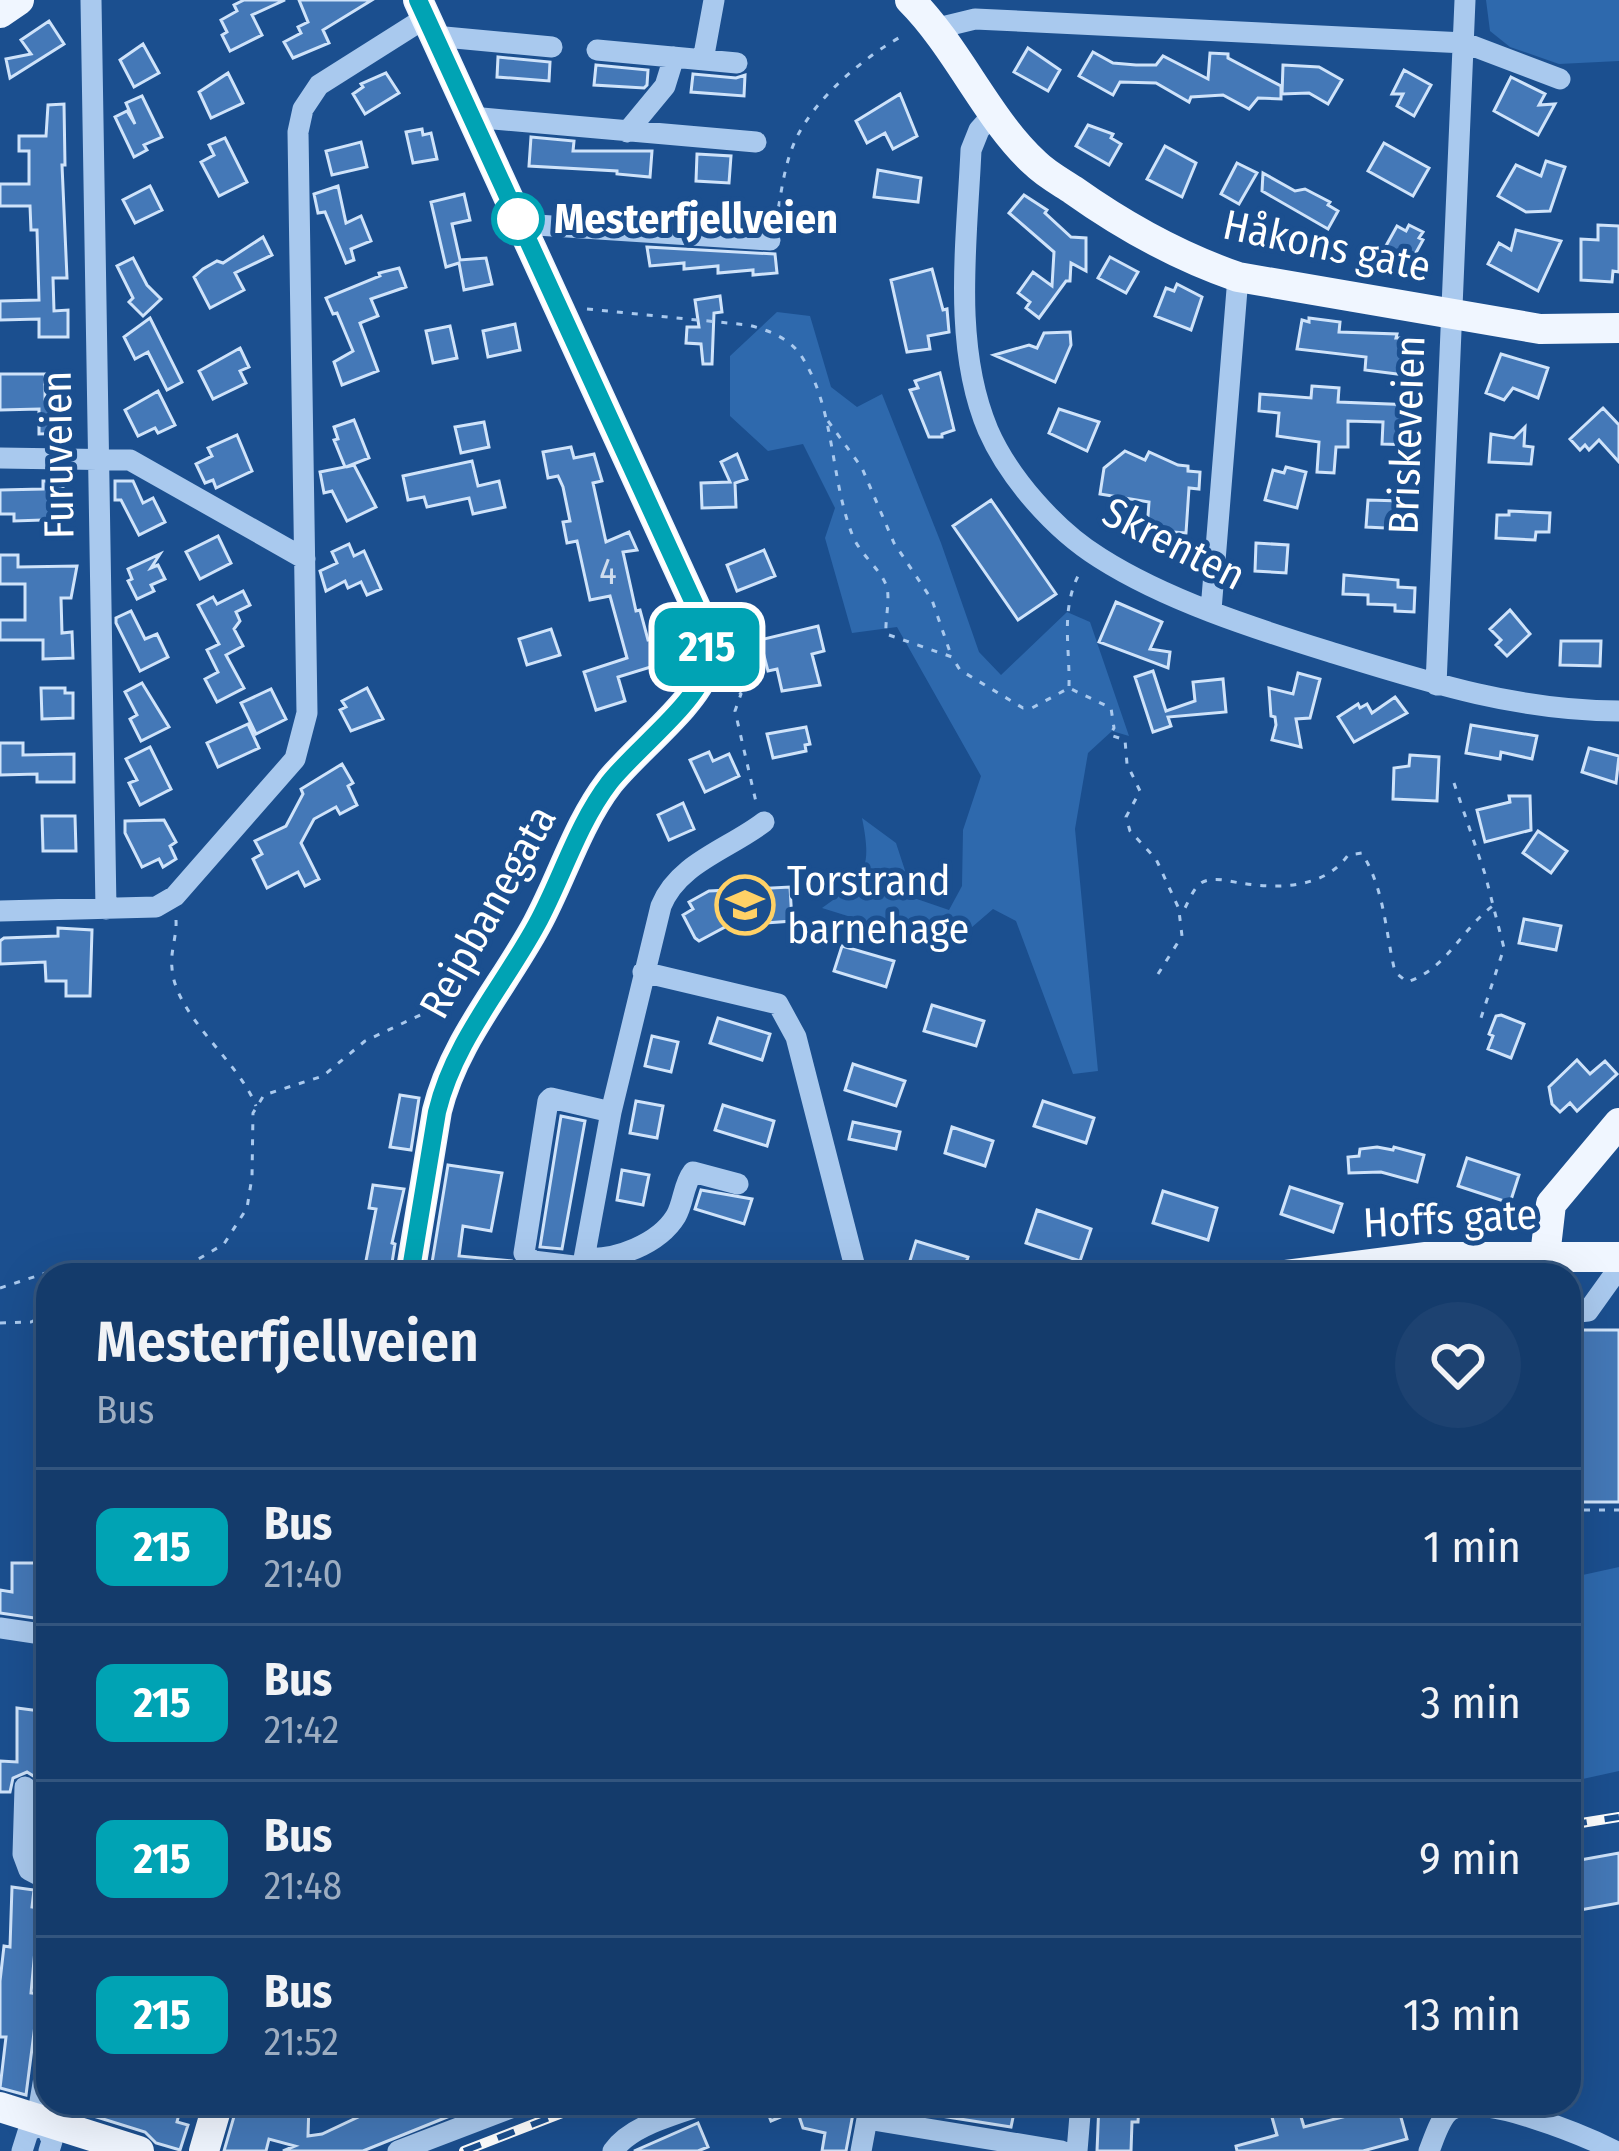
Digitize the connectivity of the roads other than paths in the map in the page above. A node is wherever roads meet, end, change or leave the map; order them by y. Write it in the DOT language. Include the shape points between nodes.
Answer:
graph roads {
  1 [pos="20,0"];
  2 [pos="91,0"];
  3 [pos="714,0"];
  4 [pos="1465,0"];
  5 [pos="0,13"];
  6 [pos="426,18"];
  7 [pos="921,19"];
  8 [pos="1465,44"];
  9 [pos="552,47"];
  10 [pos="597,50"];
  11 [pos="674,58"];
  12 [pos="703,60"];
  13 [pos="737,63"];
  14 [pos="1560,79"];
  15 [pos="995,112"];
  16 [pos="471,118"];
  17 [pos="627,132"];
  18 [pos="756,142"];
  19 [pos="520,224"];
  20 [pos="770,240"];
  21 [pos="1238,277"];
  22 [pos="1451,315"];
  23 [pos="1619,328"];
  24 [pos="0,458"];
  25 [pos="98,458"];
  26 [pos="305,559"];
  27 [pos="1211,610"];
  28 [pos="1436,685"];
  29 [pos="1619,711"];
  30 [pos="764,822"];
  31 [pos="106,909"];
  32 [pos="0,911"];
  33 [pos="643,972"];
  34 [pos="611,1112"];
  35 [pos="1619,1123"];
  36 [pos="738,1184"];
  37 [pos="1545,1256"];
  38 [pos="412,1263"];
  39 [pos="549,1263"];
  40 [pos="583,1263"];
  41 [pos="594,1263"];
  42 [pos="853,1263"];
  43 [pos="1484,1263"];
  44 [pos="1613,1269"];
  45 [pos="1581,1312"];
  46 [pos="0,1628"];
  47 [pos="36,1633"];
  48 [pos="25,1787"];
  49 [pos="36,1874"];
  50 [pos="0,2108"];
  51 [pos="214,2115"];
  52 [pos="492,2115"];
  53 [pos="677,2115"];
  54 [pos="867,2115"];
  55 [pos="887,2115"];
  56 [pos="1080,2115"];
  57 [pos="1447,2115"];
  58 [pos="1516,2115"];
  59 [pos="33,2134"];
  60 [pos="86,2151"];
  61 [pos="140,2151"];
  62 [pos="204,2151"];
  63 [pos="398,2151"];
  64 [pos="613,2151"];
  65 [pos="861,2151"];
  66 [pos="1062,2151"];
  67 [pos="1078,2151"];
  68 [pos="1429,2151"];
  69 [pos="1615,2151"];
  1 -- 5 [label="main road"];
  2 -- 25 [label="street, Furuveien"];
  3 -- 12 [label="street"];
  4 -- 8 [label="street, Briskeveien"];
  6 -- 9 [label="street"];
  6 -- 16 [label="main road"];
  6 -- 26 [label="street" via="319,85 303,109"];
  7 -- 8 [label="street"];
  7 -- 15 [label="main road, Håkons gate"];
  8 -- 14 [label="street"];
  8 -- 22 [label="street, Briskeveien"];
  10 -- 11 [label="street"];
  11 -- 12 [label="street"];
  11 -- 17 [label="street" via="665,86"];
  12 -- 13 [label="street"];
  15 -- 21 [label="main road, Håkons gate" via="1034,163 1112,218"];
  15 -- 27 [label="street, Skrenten" via="971,150 966,279 969,347 987,428 1069,534 1112,565"];
  16 -- 17 [label="street"];
  16 -- 19 [label="main road"];
  17 -- 18 [label="street"];
  19 -- 20 [label="street"];
  19 -- 38 [label="main road, Reipbanegata" via="704,625 708,652 694,692 605,788 536,925 462,1046 443,1087"];
  21 -- 22 [label="main road, Håkons gate"];
  21 -- 27 [label="street"];
  22 -- 23 [label="main road, Håkons gate" via="1540,329"];
  22 -- 28 [label="street, Briskeveien"];
  24 -- 25 [label="street"];
  25 -- 26 [label="street" via="130,460"];
  25 -- 31 [label="street, Furuveien"];
  26 -- 31 [label="street" via="307,713 295,759 176,896 156,907"];
  27 -- 28 [label="street, Skrenten"];
  28 -- 29 [label="street, Skrenten" via="1491,700"];
  30 -- 33 [label="street" via="668,887"];
  31 -- 32 [label="street"];
  33 -- 34 [label="street"];
  33 -- 42 [label="street" via="778,1004 796,1037"];
  34 -- 39 [label="street" via="548,1101 524,1253"];
  34 -- 40 [label="street"];
  35 -- 37 [label="main road" via="1551,1204"];
  36 -- 41 [label="street" via="693,1172 673,1221"];
  37 -- 43 [label="main road, Hoffs gate"];
  37 -- 44 [label="main road, Hoffs gate"];
  44 -- 45 [label="street"];
  46 -- 47 [label="street"];
  48 -- 49 [label="street" via="22,1854"];
  50 -- 59 [label="main road"];
  51 -- 62 [label="main road"];
  52 -- 63 [label="street"];
  53 -- 64 [label="street"];
  54 -- 65 [label="street"];
  55 -- 66 [label="street"];
  56 -- 67 [label="street"];
  57 -- 68 [label="street"];
  58 -- 69 [label="street"];
  59 -- 60 [label="main road"];
  59 -- 61 [label="main road"];
}
